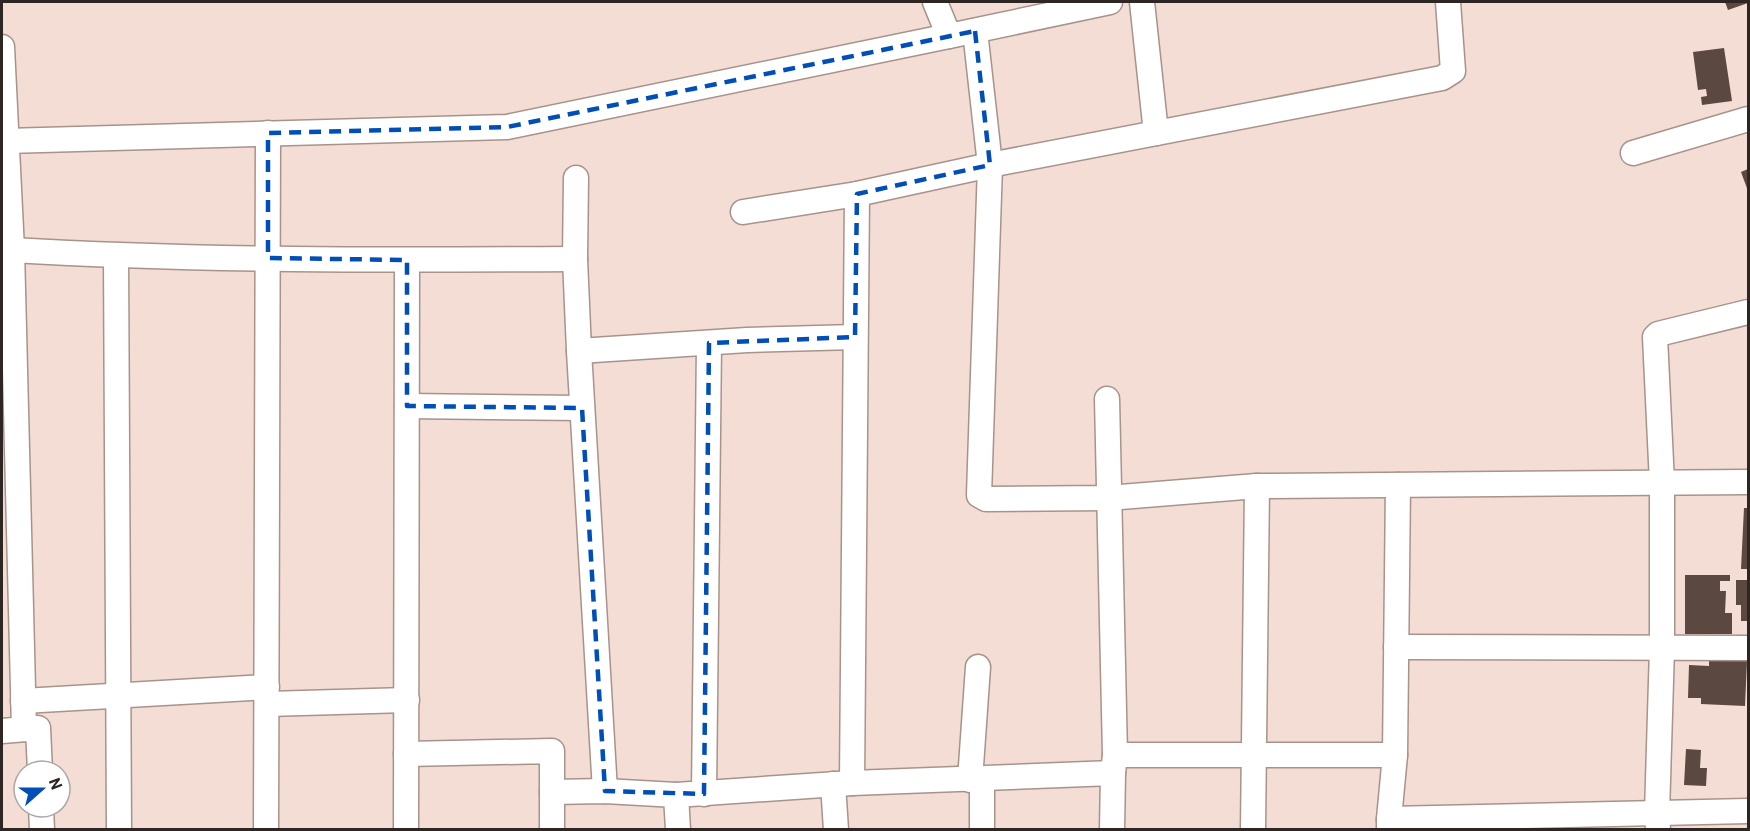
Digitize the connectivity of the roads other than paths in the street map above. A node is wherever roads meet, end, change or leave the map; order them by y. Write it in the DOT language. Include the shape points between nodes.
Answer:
graph roads {
  1 [pos="934,2"];
  2 [pos="1110,2"];
  3 [pos="1142,2"];
  4 [pos="1448,2"];
  5 [pos="975,31"];
  6 [pos="949,36"];
  7 [pos="2,47"];
  8 [pos="1749,119"];
  9 [pos="268,134"];
  10 [pos="1156,134"];
  11 [pos="6,141"];
  12 [pos="1633,153"];
  13 [pos="990,165"];
  14 [pos="576,177"];
  15 [pos="857,194"];
  16 [pos="743,212"];
  17 [pos="12,250"];
  18 [pos="116,256"];
  19 [pos="268,258"];
  20 [pos="574,259"];
  21 [pos="407,260"];
  22 [pos="1749,312"];
  23 [pos="855,337"];
  24 [pos="709,343"];
  25 [pos="579,351"];
  26 [pos="1107,399"];
  27 [pos="407,406"];
  28 [pos="582,408"];
  29 [pos="1749,482"];
  30 [pos="1662,483"];
  31 [pos="1398,485"];
  32 [pos="1257,486"];
  33 [pos="1108,498"];
  34 [pos="1396,647"];
  35 [pos="1662,648"];
  36 [pos="1749,648"];
  37 [pos="978,667"];
  38 [pos="118,695"];
  39 [pos="267,695"];
  40 [pos="406,700"];
  41 [pos="23,701"];
  42 [pos="13,730"];
  43 [pos="406,754"];
  44 [pos="1253,755"];
  45 [pos="1395,755"];
  46 [pos="39,759"];
  47 [pos="1114,764"];
  48 [pos="976,779"];
  49 [pos="843,784"];
  50 [pos="605,791"];
  51 [pos="552,792"];
  52 [pos="704,794"];
  53 [pos="676,795"];
  54 [pos="1749,811"];
  55 [pos="1657,821"];
  56 [pos="1389,824"];
  57 [pos="119,830"];
  58 [pos="266,830"];
  59 [pos="406,830"];
  60 [pos="552,830"];
  61 [pos="678,830"];
  62 [pos="836,830"];
  63 [pos="982,830"];
  64 [pos="1112,830"];
  65 [pos="1253,830"];
  1 -- 6 [label="street"];
  2 -- 5 [label="street"];
  3 -- 10 [label="street"];
  4 -- 10 [label="street" via="1453,71 1448,76"];
  5 -- 6 [label="street"];
  5 -- 13 [label="street"];
  6 -- 9 [label="street" via="507,127"];
  7 -- 11 [label="street"];
  8 -- 12 [label="street"];
  9 -- 11 [label="street"];
  9 -- 19 [label="street"];
  10 -- 13 [label="street"];
  11 -- 17 [label="street"];
  13 -- 15 [label="street"];
  13 -- 33 [label="street" via="979,495 986,499"];
  14 -- 20 [label="street"];
  15 -- 16 [label="street"];
  15 -- 23 [label="street"];
  17 -- 18 [label="street"];
  17 -- 41 [label="street"];
  18 -- 19 [label="street"];
  18 -- 38 [label="street"];
  19 -- 21 [label="street"];
  19 -- 39 [label="street"];
  20 -- 21 [label="street"];
  20 -- 25 [label="street"];
  21 -- 27 [label="street"];
  22 -- 30 [label="street" via="1655,337"];
  23 -- 24 [label="street"];
  23 -- 49 [label="street"];
  24 -- 25 [label="street"];
  24 -- 52 [label="street"];
  25 -- 28 [label="street"];
  26 -- 33 [label="street"];
  27 -- 28 [label="street"];
  27 -- 40 [label="street"];
  28 -- 50 [label="street"];
  29 -- 30 [label="street"];
  30 -- 31 [label="street"];
  30 -- 35 [label="street"];
  31 -- 32 [label="street"];
  31 -- 34 [label="street"];
  32 -- 33 [label="street"];
  32 -- 44 [label="street"];
  33 -- 47 [label="street"];
  34 -- 35 [label="street"];
  34 -- 45 [label="street"];
  35 -- 36 [label="street"];
  35 -- 55 [label="street"];
  37 -- 48 [label="street"];
  38 -- 39 [label="street"];
  38 -- 41 [label="street"];
  38 -- 57 [label="street"];
  39 -- 40 [label="street"];
  39 -- 58 [label="street"];
  40 -- 43 [label="street"];
  41 -- 42 [label="street"];
  42 -- 46 [label="street" via="38,728"];
  43 -- 51 [label="street" via="552,751"];
  43 -- 59 [label="street"];
  44 -- 45 [label="street"];
  44 -- 47 [label="street"];
  44 -- 65 [label="street"];
  45 -- 56 [label="street"];
  47 -- 48 [label="street"];
  47 -- 64 [label="street"];
  48 -- 49 [label="street"];
  48 -- 63 [label="street"];
  49 -- 52 [label="street"];
  49 -- 62 [label="street"];
  50 -- 51 [label="street"];
  50 -- 53 [label="street"];
  51 -- 60 [label="street"];
  52 -- 53 [label="street"];
  53 -- 61 [label="street"];
  54 -- 55 [label="street"];
  55 -- 56 [label="street"];
}
